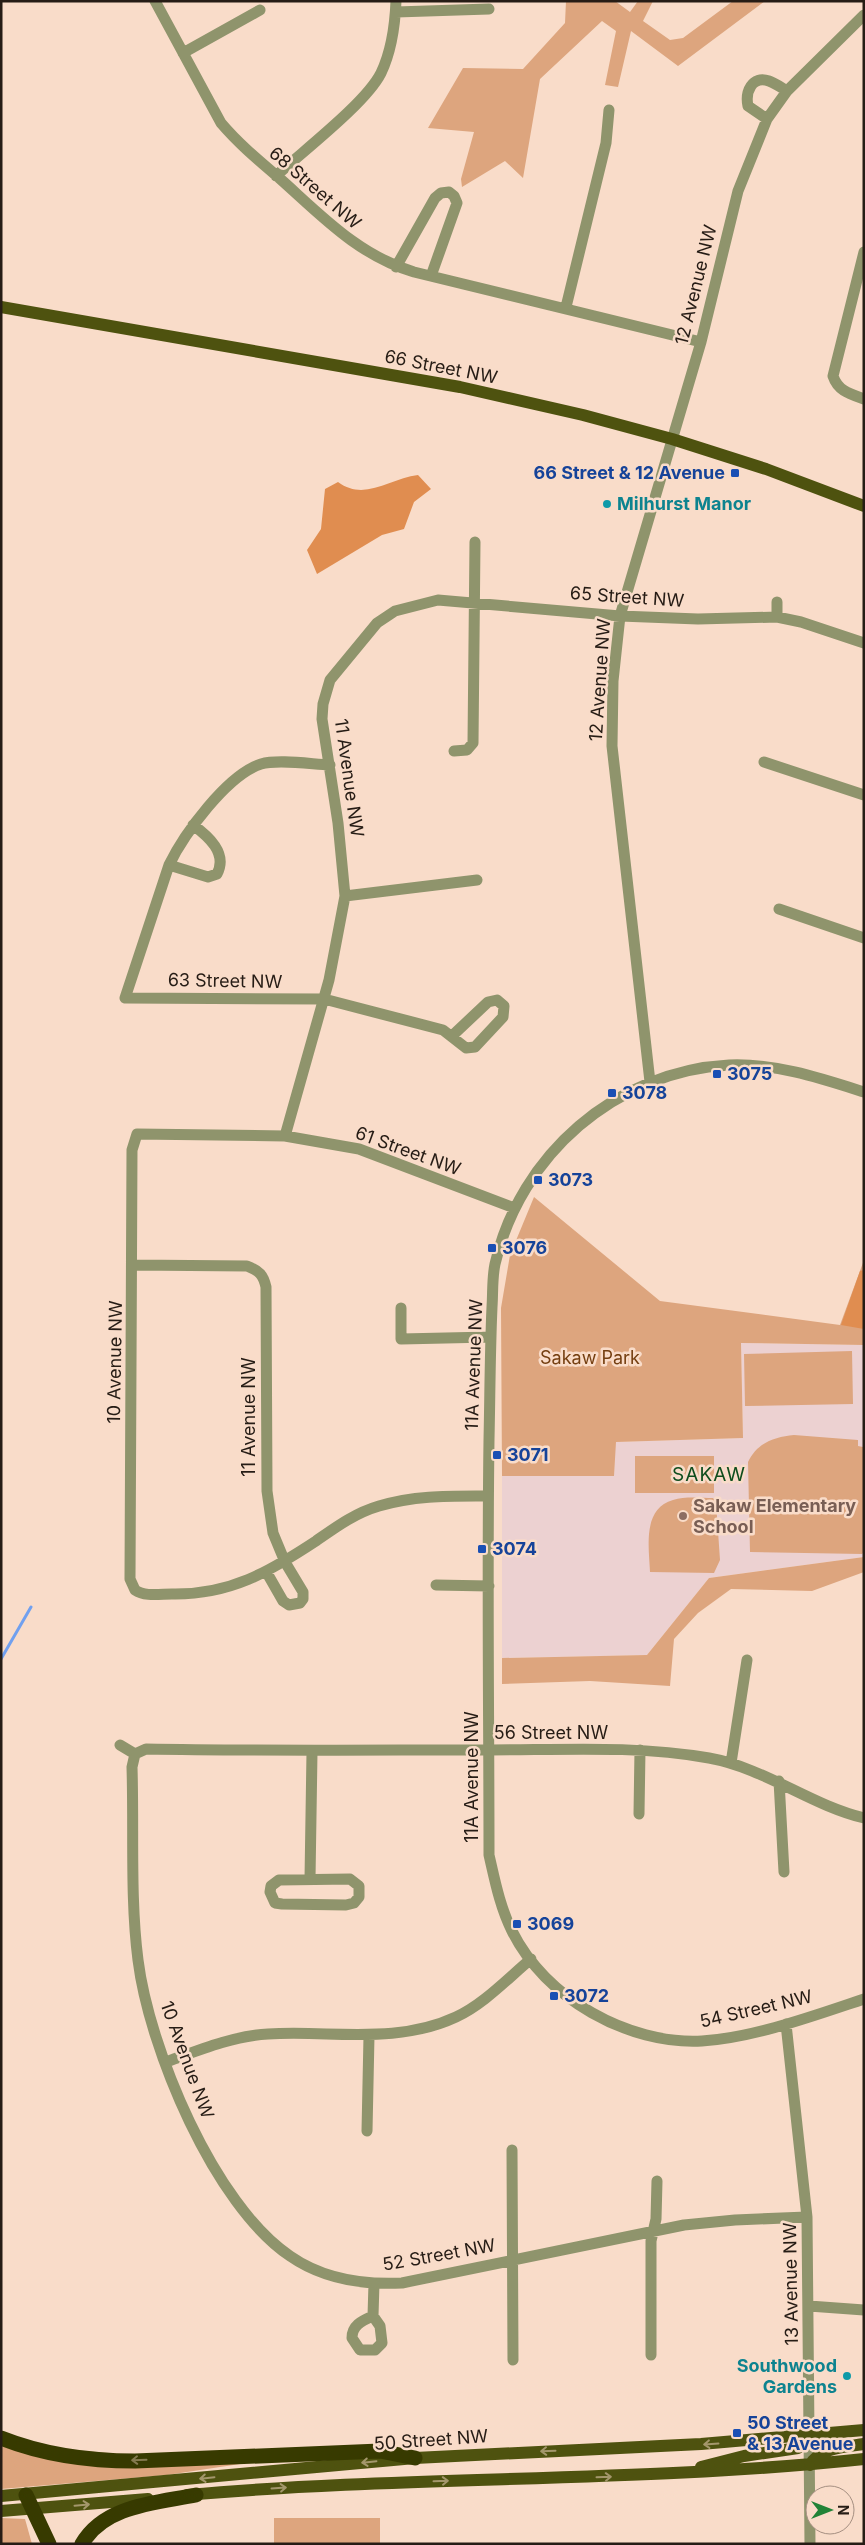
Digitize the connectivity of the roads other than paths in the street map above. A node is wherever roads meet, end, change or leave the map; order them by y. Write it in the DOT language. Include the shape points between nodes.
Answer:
graph roads {
  1 [pos="155,1"];
  2 [pos="396,7"];
  3 [pos="489,9"];
  4 [pos="260,10"];
  5 [pos="864,15"];
  6 [pos="182,53"];
  7 [pos="787,91"];
  8 [pos="608,110"];
  9 [pos="767,119"];
  10 [pos="276,176"];
  11 [pos="864,252"];
  12 [pos="396,267"];
  13 [pos="431,276"];
  14 [pos="1,307"];
  15 [pos="566,307"];
  16 [pos="701,342"];
  17 [pos="864,399"];
  18 [pos="672,439"];
  19 [pos="864,506"];
  20 [pos="475,542"];
  21 [pos="475,602"];
  22 [pos="777,602"];
  23 [pos="620,616"];
  24 [pos="777,617"];
  25 [pos="377,623"];
  26 [pos="864,644"];
  27 [pos="454,750"];
  28 [pos="764,762"];
  29 [pos="330,765"];
  30 [pos="864,794"];
  31 [pos="193,826"];
  32 [pos="169,865"];
  33 [pos="478,880"];
  34 [pos="345,896"];
  35 [pos="779,909"];
  36 [pos="864,938"];
  37 [pos="324,999"];
  38 [pos="452,1035"];
  39 [pos="650,1082"];
  40 [pos="863,1088"];
  41 [pos="137,1134"];
  42 [pos="285,1136"];
  43 [pos="514,1208"];
  44 [pos="133,1265"];
  45 [pos="401,1308"];
  46 [pos="490,1337"];
  47 [pos="488,1496"];
  48 [pos="285,1562"];
  49 [pos="266,1573"];
  50 [pos="436,1585"];
  51 [pos="489,1586"];
  52 [pos="747,1660"];
  53 [pos="120,1746"];
  54 [pos="489,1750"];
  55 [pos="640,1750"];
  56 [pos="312,1752"];
  57 [pos="136,1754"];
  58 [pos="731,1763"];
  59 [pos="779,1781"];
  60 [pos="639,1814"];
  61 [pos="864,1818"];
  62 [pos="784,1872"];
  63 [pos="310,1879"];
  64 [pos="531,1959"];
  65 [pos="864,1999"];
  66 [pos="786,2024"];
  67 [pos="369,2036"];
  68 [pos="166,2062"];
  69 [pos="367,2130"];
  70 [pos="512,2150"];
  71 [pos="656,2181"];
  72 [pos="807,2217"];
  73 [pos="653,2230"];
  74 [pos="512,2260"];
  75 [pos="374,2283"];
  76 [pos="809,2306"];
  77 [pos="864,2310"];
  78 [pos="373,2316"];
  79 [pos="652,2355"];
  80 [pos="513,2360"];
  81 [pos="864,2430"];
  82 [pos="810,2436"];
  83 [pos="1,2438"];
  84 [pos="864,2444"];
  85 [pos="415,2458"];
  86 [pos="864,2459"];
  87 [pos="810,2465"];
  88 [pos="667,2475"];
  89 [pos="26,2495"];
  90 [pos="196,2495"];
  91 [pos="1,2496"];
  92 [pos="34,2509"];
  93 [pos="1,2511"];
  94 [pos="49,2544"];
  95 [pos="82,2544"];
  96 [pos="810,2544"];
  1 -- 6 [label="street"];
  2 -- 3 [label="street"];
  2 -- 10 [label="street" via="387,59 372,87"];
  4 -- 6 [label="street"];
  5 -- 7 [label="street, 12 Avenue NW"];
  6 -- 10 [label="street, 68 Street NW" via="222,123 257,161"];
  7 -- 9 [label="street, 12 Avenue NW"];
  7 -- 9 [label="street" via="769,81 756,81 751,85 747,92 748,106"];
  8 -- 15 [label="street" via="606,143"];
  9 -- 16 [label="street, 12 Avenue NW" via="738,191"];
  10 -- 12 [label="street, 68 Street NW" via="348,240 371,256"];
  11 -- 17 [label="street" via="834,369 836,384"];
  12 -- 13 [label="street, 68 Street NW"];
  12 -- 13 [label="street" via="435,198 449,192 457,202"];
  13 -- 15 [label="street, 68 Street NW"];
  14 -- 18 [label="main road, 66 Street NW" via="460,387"];
  15 -- 16 [label="street, 68 Street NW"];
  16 -- 18 [label="street, 12 Avenue NW"];
  18 -- 19 [label="main road, 66 Street NW" via="766,469"];
  18 -- 23 [label="street, 12 Avenue NW"];
  20 -- 21 [label="street"];
  21 -- 23 [label="street, 65 Street NW"];
  21 -- 25 [label="street, 65 Street NW" via="423,602 395,610"];
  21 -- 27 [label="street" via="473,743 467,750"];
  22 -- 24 [label="street"];
  23 -- 24 [label="street, 65 Street NW"];
  23 -- 39 [label="street, 12 Avenue NW" via="613,681 612,746"];
  24 -- 26 [label="street, 65 Street NW"];
  25 -- 29 [label="street, 11 Avenue NW" via="330,680 322,719"];
  28 -- 30 [label="street"];
  29 -- 31 [label="street" via="261,764 237,776"];
  29 -- 34 [label="street, 11 Avenue NW"];
  31 -- 32 [label="street"];
  31 -- 32 [label="street" via="214,844 219,862 217,874 208,877"];
  32 -- 37 [label="street, 63 Street NW" via="125,998"];
  33 -- 34 [label="street"];
  34 -- 37 [label="street, 11 Avenue NW"];
  35 -- 36 [label="street"];
  37 -- 38 [label="street"];
  37 -- 42 [label="street, 11 Avenue NW"];
  38 -- 38 [label="street" via="463,1047 474,1047 503,1017 504,1006 497,1000 488,1002"];
  39 -- 40 [label="street, 11A Avenue NW" via="693,1069 730,1065 760,1066"];
  39 -- 43 [label="street, 11A Avenue NW" via="614,1100 574,1128 536,1172"];
  41 -- 42 [label="street, 61 Street NW"];
  41 -- 44 [label="street, 10 Avenue NW" via="132,1150"];
  42 -- 43 [label="street, 61 Street NW" via="359,1149"];
  43 -- 46 [label="street, 11A Avenue NW" via="495,1266"];
  44 -- 48 [label="street, 11 Avenue NW" via="246,1266 260,1271 266,1287 267,1492 273,1533"];
  44 -- 49 [label="street, 10 Avenue NW" via="130,1579 135,1590 147,1594 210,1592"];
  45 -- 46 [label="street" via="402,1339"];
  46 -- 47 [label="street, 11A Avenue NW"];
  47 -- 48 [label="street" via="418,1497 379,1506 354,1516"];
  47 -- 51 [label="street, 11A Avenue NW"];
  48 -- 49 [label="street"];
  48 -- 49 [label="street, 11 Avenue NW" via="303,1592 300,1603 289,1605 283,1601"];
  50 -- 51 [label="street"];
  51 -- 54 [label="street, 11A Avenue NW"];
  52 -- 58 [label="street"];
  53 -- 57 [label="street"];
  54 -- 55 [label="street, 56 Street NW"];
  54 -- 56 [label="street, 56 Street NW"];
  54 -- 64 [label="street, 11A Avenue NW" via="489,1855 497,1894 512,1932"];
  55 -- 58 [label="street, 56 Street NW"];
  55 -- 60 [label="street"];
  56 -- 57 [label="street, 56 Street NW" via="146,1748"];
  56 -- 63 [label="street"];
  57 -- 68 [label="street, 10 Avenue NW" via="132,1767 136,1944 147,2006"];
  58 -- 59 [label="street, 56 Street NW"];
  59 -- 61 [label="street, 56 Street NW" via="833,1809"];
  59 -- 62 [label="street"];
  63 -- 63 [label="street" via="279,1880 271,1886 272,1898 275,1903 282,1904 346,1905 359,1897 359,1886 350,1879"];
  64 -- 66 [label="street, 54 Street NW" via="562,1992 591,2013 630,2031 654,2037 702,2041"];
  64 -- 67 [label="street" via="475,2006 456,2017 432,2026"];
  65 -- 66 [label="street, 54 Street NW"];
  66 -- 72 [label="street, 13 Avenue NW"];
  67 -- 68 [label="street" via="253,2035"];
  67 -- 69 [label="street"];
  68 -- 75 [label="street, 10 Avenue NW" via="206,2154 261,2231 291,2257 318,2271"];
  70 -- 74 [label="street, 52 Street NW"];
  71 -- 73 [label="street"];
  72 -- 73 [label="street, 52 Street NW" via="725,2220"];
  72 -- 76 [label="street, 13 Avenue NW"];
  73 -- 74 [label="street, 52 Street NW"];
  73 -- 79 [label="street"];
  74 -- 75 [label="street, 52 Street NW" via="402,2283"];
  74 -- 80 [label="street, 52 Street NW"];
  75 -- 78 [label="street, 52 Street NW"];
  76 -- 77 [label="street"];
  76 -- 82 [label="street, 13 Avenue NW"];
  81 -- 82 [label="main road, 50 Street NW"];
  82 -- 85 [label="main road, 50 Street NW, one-way"];
  82 -- 87 [label="street, 13 Avenue NW"];
  82 -- 88 [label="main road" via="798,2448 744,2456"];
  85 -- 83 [label="highway, one-way" via="380,2451 100,2460 44,2452"];
  84 -- 87 [label="main road" via="830,2450 818,2455"];
  85 -- 89 [label="main road, 50 Street NW, one-way"];
  86 -- 87 [label="main road"];
  87 -- 88 [label="main road"];
  87 -- 96 [label="street, 13 Avenue NW"];
  90 -- 88 [label="main road, one-way" via="357,2484"];
  89 -- 91 [label="main road, 50 Street NW"];
  89 -- 92 [label="highway"];
  92 -- 90 [label="main road, one-way"];
  90 -- 95 [label="highway" via="116,2514 98,2524"];
  92 -- 93 [label="main road"];
  92 -- 94 [label="highway"];
}
